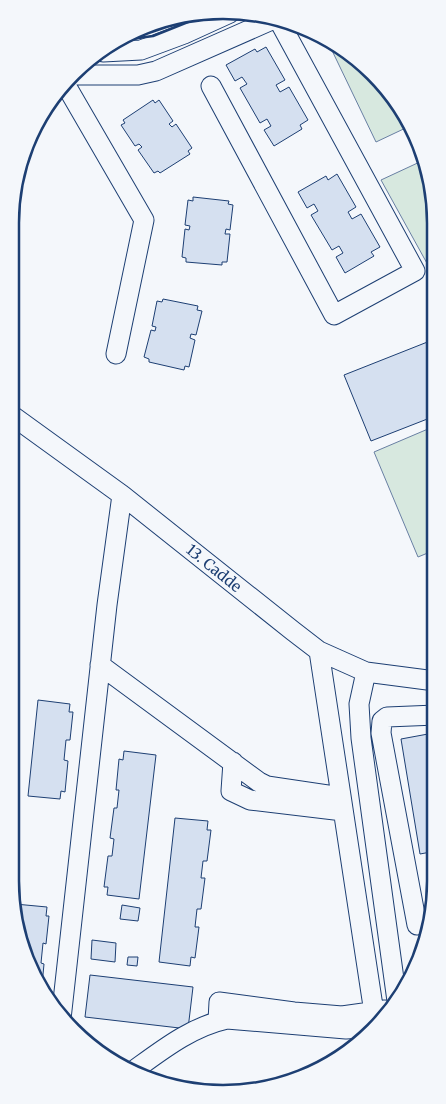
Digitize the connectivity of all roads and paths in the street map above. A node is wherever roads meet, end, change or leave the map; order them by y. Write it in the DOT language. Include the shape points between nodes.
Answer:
graph roads {
  1 [pos="217,19"];
  2 [pos="265,24"];
  3 [pos="281,27"];
  4 [pos="112,52"];
  5 [pos="83,75"];
  6 [pos="211,86"];
  7 [pos="68,89"];
  8 [pos="116,354"];
  9 [pos="19,420"];
  10 [pos="122,494"];
  11 [pos="319,651"];
  12 [pos="100,665"];
  13 [pos="366,672"];
  14 [pos="427,680"];
  15 [pos="427,715"];
  16 [pos="342,804"];
  17 [pos="418,925"];
  18 [pos="395,990"];
  19 [pos="62,1007"];
  20 [pos="374,1018"];
  21 [pos="371,1021"];
  22 [pos="139,1067"];
  1 -- 4 [label="street" via="141,50"];
  2 -- 5 [label="street" via="156,71 138,75"];
  3 -- 6 [label="street" via="415,271 334,315"];
  7 -- 8 [label="street" via="144,220"];
  9 -- 10 [label="street, 13. Cadde"];
  10 -- 11 [label="street, 13. Cadde"];
  10 -- 12 [label="street"];
  11 -- 13 [label="street, 13. Cadde"];
  11 -- 16 [label="street"];
  12 -- 16 [label="street" via="233,762 230,791 250,800"];
  12 -- 19 [label="street"];
  13 -- 14 [label="street, 13. Cadde"];
  13 -- 18 [label="street" via="359,704 360,738"];
  15 -- 17 [label="street" via="387,717 382,721"];
  16 -- 20 [label="street"];
  21 -- 22 [label="street" via="219,1002 218,1021 171,1044"];
}
